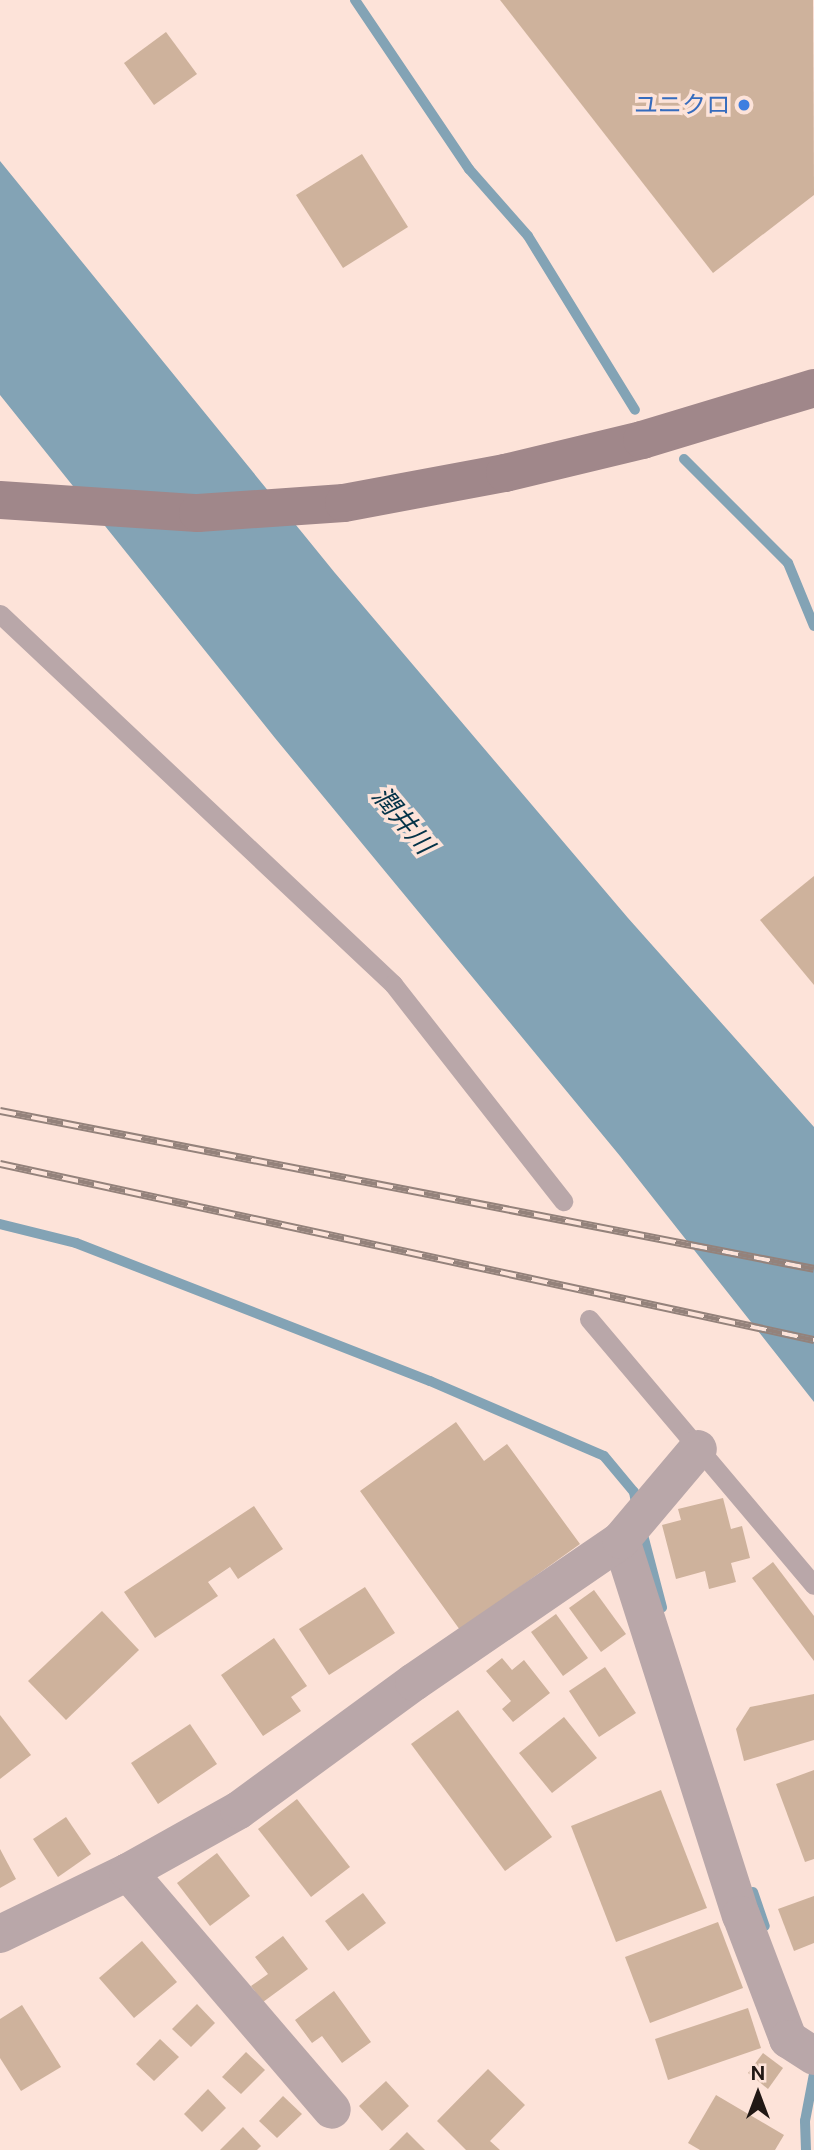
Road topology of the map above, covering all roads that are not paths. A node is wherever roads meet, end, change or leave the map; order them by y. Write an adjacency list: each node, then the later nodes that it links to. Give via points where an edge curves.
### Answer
1 (814, 388): 2 (street, via 642,440 505,473 344,503 198,513)
2 (0, 500)
3 (0, 614): 4 (lane, via 393,984)
4 (563, 1201)
5 (589, 1319): 6 (lane)
6 (698, 1449): 7 (street); 8 (lane)
7 (632, 1528): 9 (street, via 239,1810); 11 (street, via 741,1914 788,2039)
8 (814, 1585)
9 (128, 1872): 10 (street); 12 (street)
10 (0, 1934)
11 (807, 2051)
12 (332, 2110)

